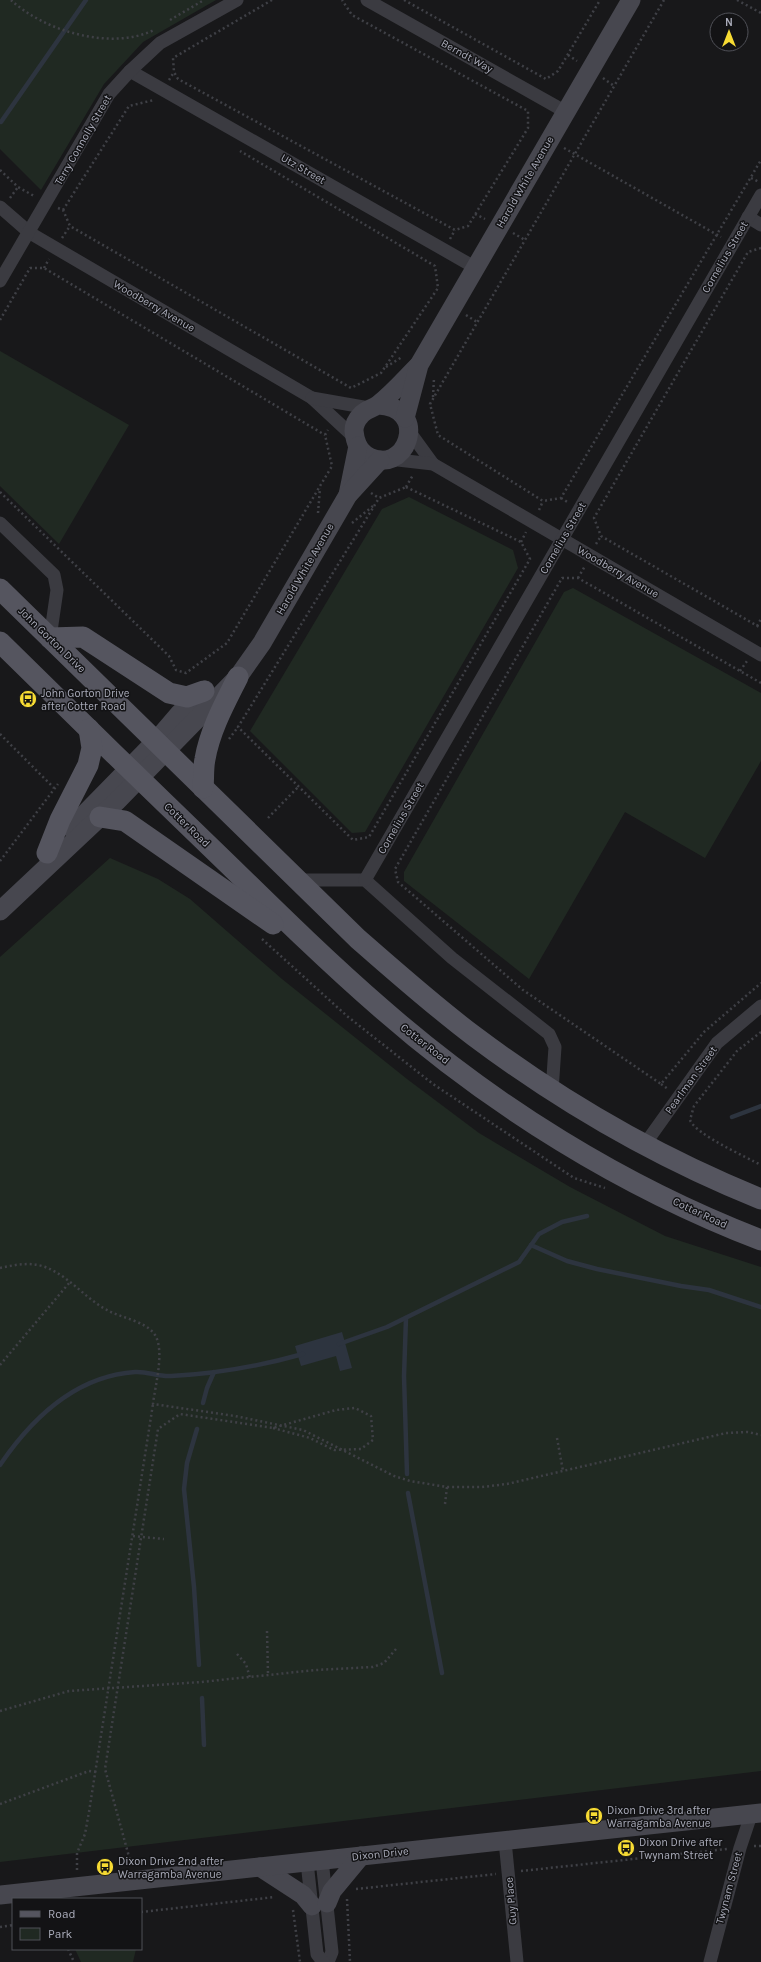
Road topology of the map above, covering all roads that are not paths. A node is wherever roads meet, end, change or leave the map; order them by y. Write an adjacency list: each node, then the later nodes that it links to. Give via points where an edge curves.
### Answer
1 (237, 0): 4 (street, Terry Connolly Street, via 160,42)
2 (367, 0): 5 (street, Berndt Way)
3 (631, 0): 5 (street, Harold White Avenue)
4 (130, 71): 10 (street, Terry Connolly Street, via 109,94); 11 (street, Utz Street)
5 (566, 112): 11 (street, Harold White Avenue)
6 (761, 195): 8 (street, Cornelius Street)
7 (0, 207): 10 (street, Woodberry Avenue)
8 (748, 217): 9 (street); 22 (street, Cornelius Street)
9 (761, 224)
10 (30, 233): 12 (street, Terry Connolly Street); 14 (street, Woodberry Avenue)
11 (476, 268): 13 (street, Harold White Avenue)
12 (0, 281)
13 (419, 365): 15 (street, Harold White Avenue); 16 (street, Harold White Avenue)
14 (312, 398): 15 (street, Woodberry Avenue); 17 (street, Woodberry Avenue)
15 (373, 407): 16 (street, via 394,408); 17 (street, via 357,420 354,429)
16 (407, 424): 18 (street, via 408,440 404,448 398,455); 19 (street, Woodberry Avenue)
17 (356, 442): 18 (street, via 371,458); 20 (street, Harold White Avenue)
18 (385, 459): 19 (street, Woodberry Avenue); 20 (street, Harold White Avenue)
19 (433, 464): 22 (street, Woodberry Avenue)
20 (348, 495): 26 (street, Harold White Avenue)
21 (0, 523): 24 (street, via 54,575 57,590)
22 (562, 540): 27 (street, Woodberry Avenue); 37 (street, Cornelius Street)
23 (0, 589): 24 (main road, John Gorton Drive)
24 (50, 638): 29 (main road, via 83,637 169,693 187,697); 31 (main road, John Gorton Drive)
25 (0, 642): 30 (main road)
26 (262, 643): 28 (street, Harold White Avenue); 29 (street, Harold White Avenue)
27 (761, 655)
28 (238, 677): 31 (street, Harold White Avenue); 33 (main road, via 210,738)
29 (204, 692): 31 (street, Harold White Avenue, via 180,713)
30 (89, 729): 32 (main road); 35 (main road, via 92,748 88,765 60,820)
31 (161, 746): 32 (street); 33 (main road)
32 (134, 773): 34 (street); 35 (street); 41 (main road, Cotter Road, via 345,976 424,1044)
33 (203, 788): 36 (main road)
34 (100, 817): 38 (street); 41 (main road, via 126,822 268,919 347,995 418,1056 470,1095)
35 (47, 853): 38 (street)
36 (299, 880): 37 (street); 40 (main road, via 358,939 413,987 473,1035)
37 (365, 880): 40 (street, via 452,958 549,1034 555,1046)
38 (6, 905)
39 (761, 1006): 42 (street, Pearlman Street, via 717,1043)
40 (552, 1091): 42 (main road)
41 (506, 1106): 44 (main road, Cotter Road, via 639,1184)
42 (645, 1144): 43 (main road, via 695,1170)
43 (761, 1199)
44 (761, 1240)
45 (756, 1814): 46 (street, Dixon Drive); 55 (street, Twynam Street, via 740,1848)
46 (505, 1841): 47 (street, Dixon Drive); 54 (street, Guy Place)
47 (361, 1856): 48 (street, Dixon Drive); 51 (street)
48 (314, 1861): 49 (street, Dixon Drive); 51 (street)
49 (260, 1867): 50 (street, Dixon Drive); 51 (street)
50 (0, 1895)
51 (318, 1897): 52 (street, via 317,1954); 53 (street, via 332,1952)
52 (323, 1962)
53 (328, 1962)
54 (517, 1962)
55 (710, 1962)

